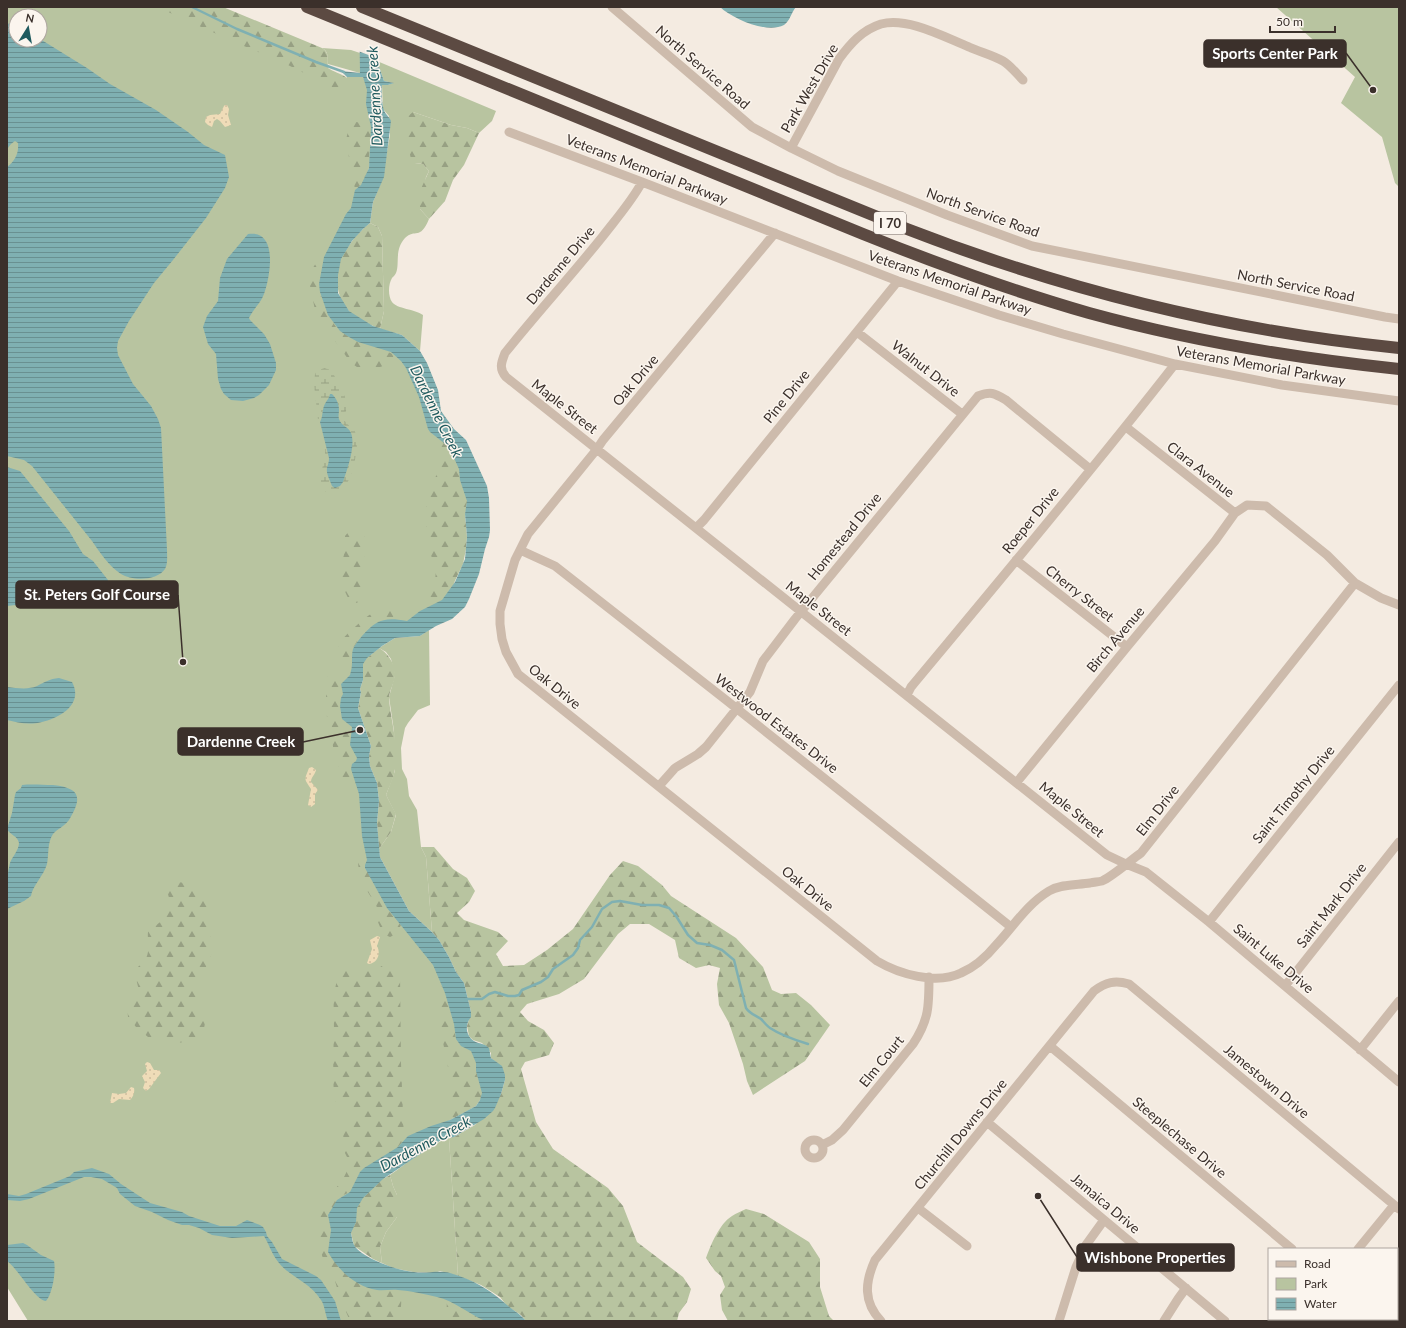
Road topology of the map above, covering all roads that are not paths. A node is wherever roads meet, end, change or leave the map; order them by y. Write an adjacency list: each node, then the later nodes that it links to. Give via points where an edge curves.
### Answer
1 (307, 7): 15 (highway, I 70, via 863,234 1007,288 1090,313 1201,339 1320,360)
2 (362, 7): 12 (highway, I 70, via 900,226 996,262 1085,290 1177,313 1308,337)
3 (612, 7): 6 (street, North Service Road, via 741,118)
4 (1023, 80): 6 (street, Park West Drive, via 1004,61 927,30 898,23 883,24 870,28 848,46)
5 (509, 132): 7 (street, Veterans Memorial Parkway)
6 (791, 148): 10 (street, North Service Road, via 845,174 1032,246)
7 (642, 182): 8 (street, Veterans Memorial Parkway); 14 (street, Dardenne Drive, via 625,208 505,353)
8 (775, 233): 9 (street, Veterans Memorial Parkway); 19 (street, Oak Drive)
9 (898, 281): 11 (street, Pine Drive); 13 (street, Veterans Memorial Parkway, via 1063,334)
10 (1399, 319)
11 (857, 332): 17 (street, Walnut Drive); 22 (street, Pine Drive)
12 (1399, 348)
13 (1175, 364): 16 (street, Veterans Memorial Parkway, via 1282,385); 18 (street, Roeper Drive)
14 (501, 367): 19 (street, Maple Street, via 506,377)
15 (1399, 369)
16 (1399, 401)
17 (962, 414): 20 (street, Walnut Drive, via 978,396 988,392 996,394); 27 (street, Homestead Drive)
18 (1126, 428): 20 (street, Roeper Drive); 21 (street, Clara Avenue)
19 (597, 449): 22 (street, Maple Street); 23 (street, Oak Drive, via 528,534)
20 (1090, 469): 24 (street, Roeper Drive)
21 (1235, 513): 25 (street, Clara Avenue, via 1247,505 1266,506 1327,555); 28 (street, Birch Avenue, via 1215,541)
22 (696, 528): 27 (street, Maple Street)
23 (520, 550): 31 (street, Westwood Estates Drive, via 555,566); 33 (street, Oak Drive, via 500,611 502,639 518,674)
24 (1016, 560): 28 (street, Cherry Street); 30 (street, Roeper Drive)
25 (1355, 584): 26 (street, Clara Avenue); 35 (street, Elm Drive, via 1141,852)
26 (1399, 605)
27 (801, 611): 30 (street, Maple Street); 31 (street, Homestead Drive, via 763,661 750,692)
28 (1126, 647): 32 (street, Birch Avenue)
29 (1399, 685): 36 (street, Saint Timothy Drive)
30 (907, 695): 32 (street, Maple Street)
31 (736, 708): 33 (street, Homestead Drive, via 706,747 676,768); 37 (street, Westwood Estates Drive)
32 (1017, 782): 35 (street, Maple Street, via 1107,855)
33 (659, 786): 38 (street, Oak Drive, via 877,960 906,974)
34 (1399, 842): 40 (street, Saint Mark Drive)
35 (1126, 864): 36 (street, Saint Luke Drive, via 1146,872); 37 (street, Elm Drive, via 1101,881 1064,885 1051,890 1030,905)
36 (1209, 922): 40 (street, Saint Luke Drive)
37 (1011, 927): 38 (street, Elm Drive, via 983,959 960,974)
38 (929, 978): 46 (street, Elm Court, via 929,1006 922,1032 842,1130)
39 (1114, 982): 42 (street, Churchill Downs Drive, via 1094,991); 47 (street, Jamestown Drive, via 1129,984)
40 (1285, 986): 43 (street, Saint Luke Drive)
41 (1399, 1001): 43 (street)
42 (1050, 1046): 45 (street, Churchill Downs Drive); 51 (street, Steeplechase Drive)
43 (1360, 1050): 44 (street, Saint Luke Drive)
44 (1399, 1082)
45 (987, 1122): 48 (street, Churchill Downs Drive); 49 (street, Jamaica Drive)
46 (822, 1145)
47 (1397, 1207): 52 (street)
48 (918, 1208): 50 (street); 54 (street, Churchill Downs Drive, via 879,1254 869,1272 867,1298)
49 (1104, 1220): 53 (street, Jamaica Drive); 55 (street, via 1076,1267)
50 (968, 1246)
51 (1291, 1248)
52 (1359, 1248)
53 (1186, 1288): 56 (street); 57 (street, Jamaica Drive)
54 (881, 1321)
55 (1059, 1321)
56 (1164, 1321)
57 (1225, 1321)

